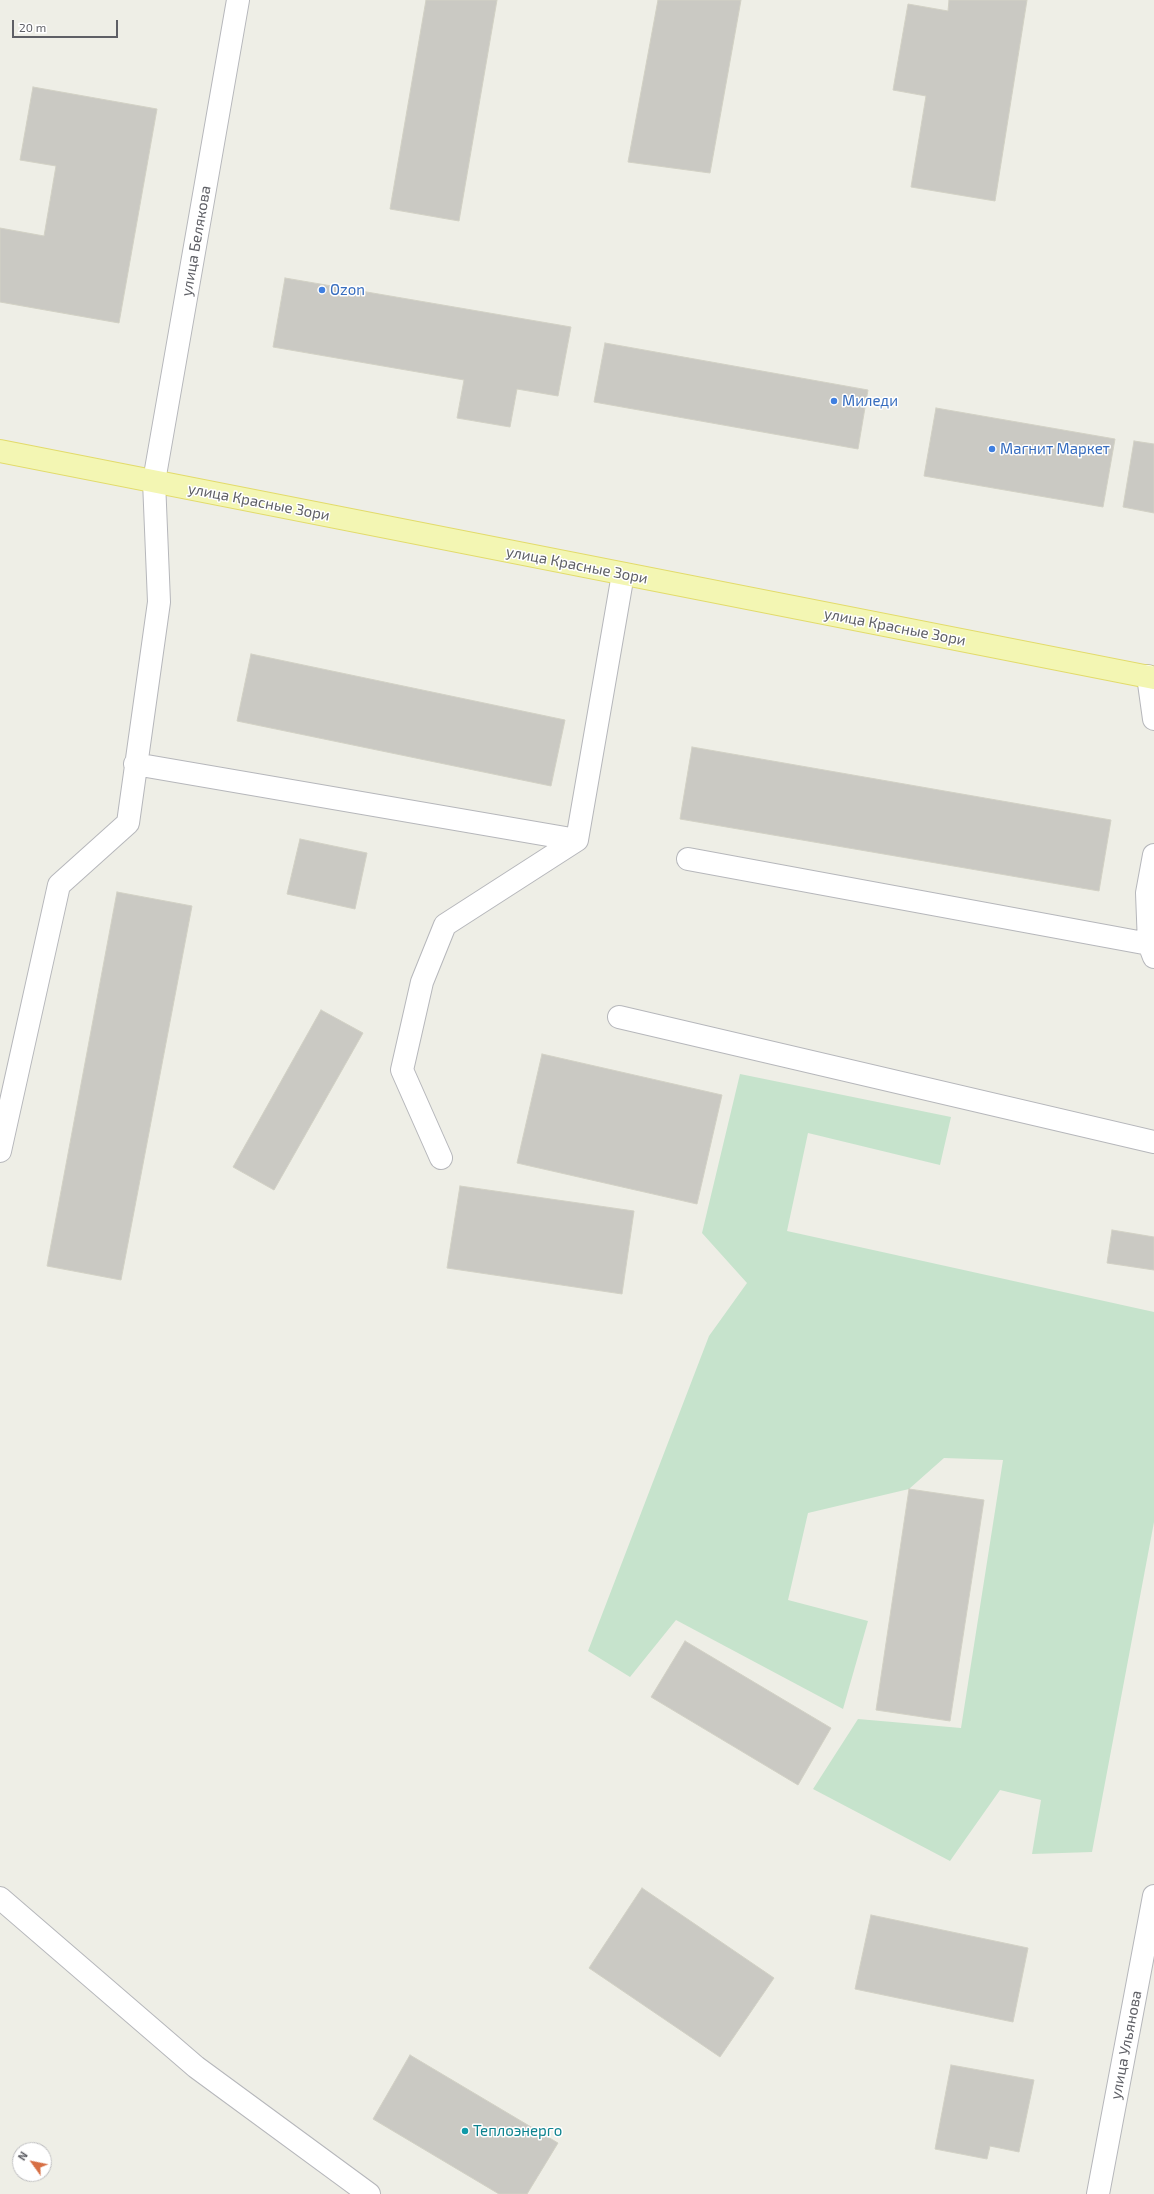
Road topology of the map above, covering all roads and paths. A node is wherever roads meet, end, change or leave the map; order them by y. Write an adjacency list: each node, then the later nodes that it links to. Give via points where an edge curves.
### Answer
1 (238, 0): 3 (street, улица Белякова)
2 (0, 451): 3 (main road, улица Красные Зори)
3 (154, 481): 4 (main road, улица Красные Зори); 7 (street, улица Белякова, via 158,602)
4 (622, 574): 5 (main road, улица Красные Зори); 8 (street)
5 (1151, 677): 6 (street)
6 (1154, 719)
7 (135, 764): 8 (street); 14 (street, улица Белякова, via 128,823 59,885)
8 (577, 840): 15 (street, via 445,926 422,982 402,1070)
9 (1154, 855): 11 (street, via 1147,893)
10 (688, 859): 11 (street)
11 (1152, 950)
12 (618, 1017): 13 (street)
13 (1154, 1142)
14 (0, 1151)
15 (441, 1158)
16 (1154, 1896): 19 (street, улица Ульянова)
17 (0, 1898): 18 (street, via 196,2067)
18 (369, 2194)
19 (1098, 2194)

